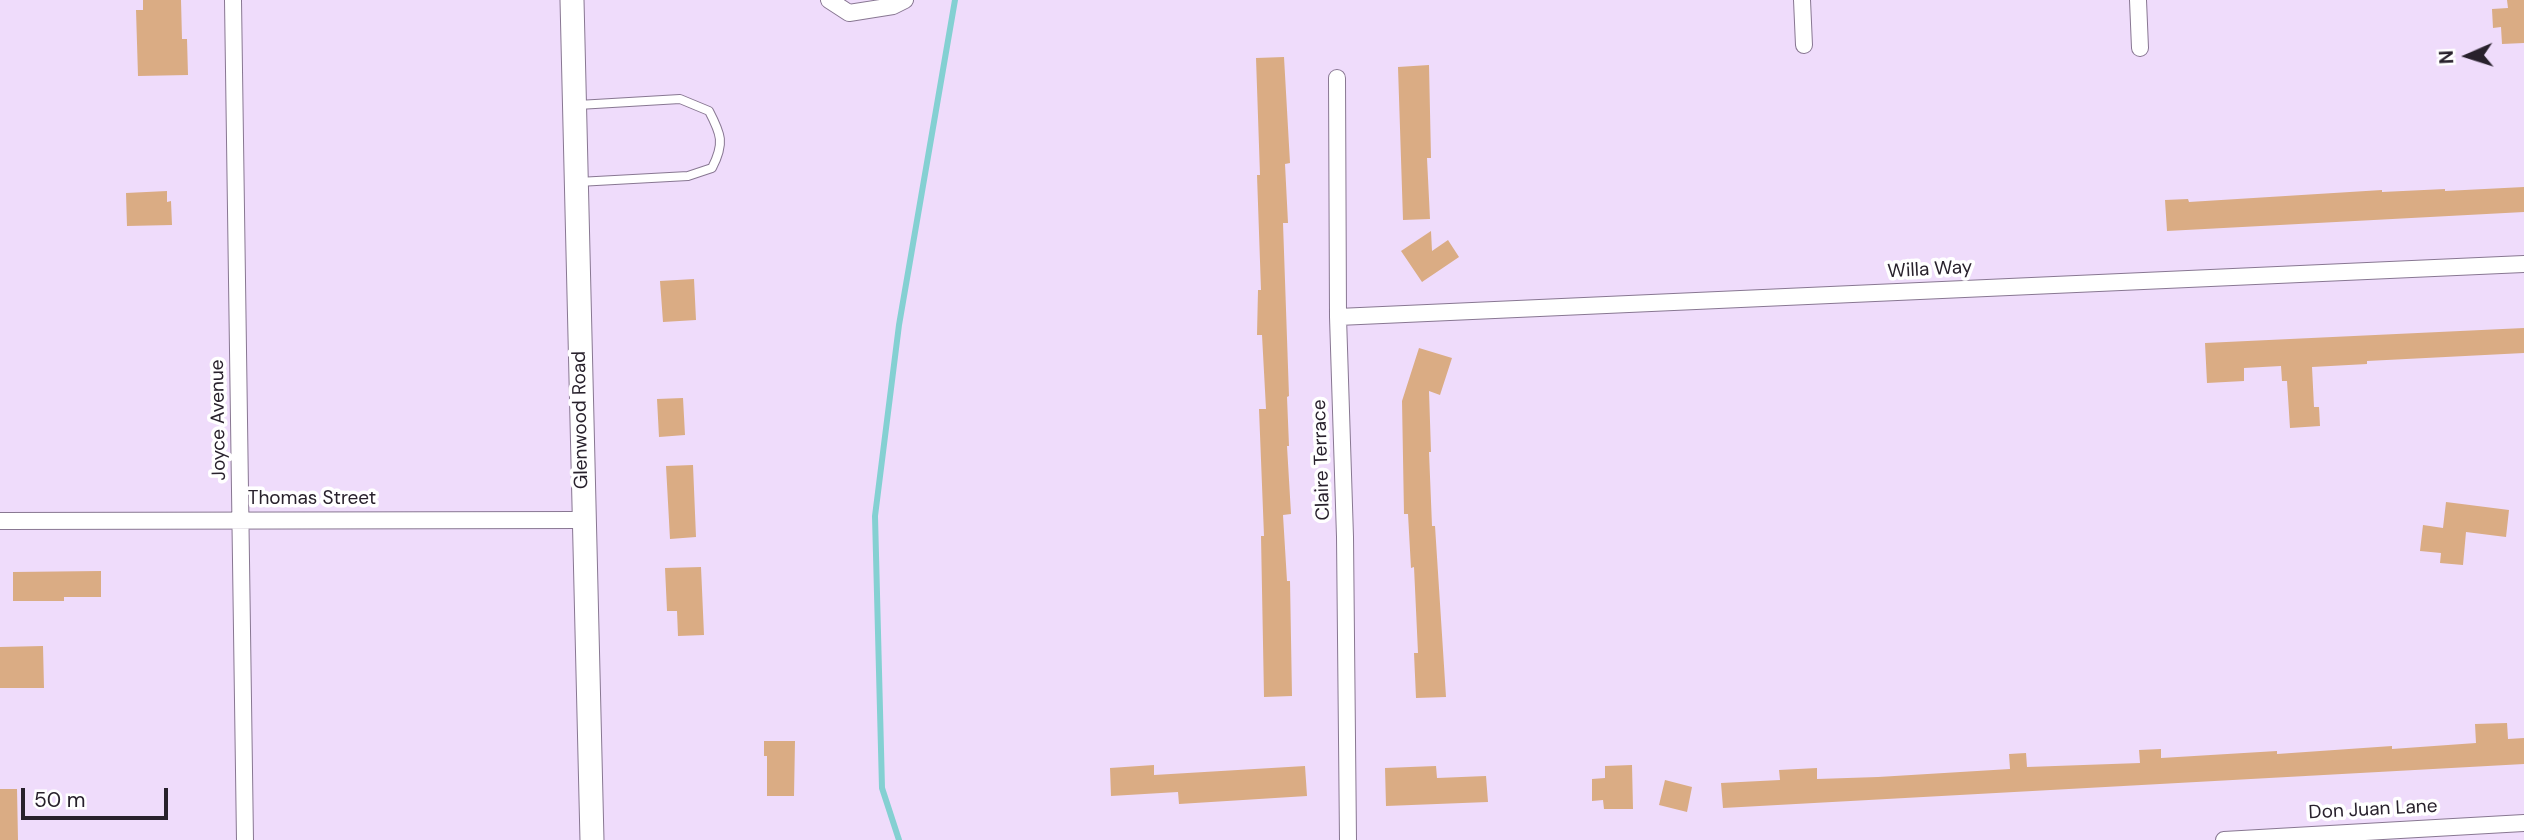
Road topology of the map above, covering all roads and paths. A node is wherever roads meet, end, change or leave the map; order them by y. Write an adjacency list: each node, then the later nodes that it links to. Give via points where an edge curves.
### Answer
1 (233, 0): 16 (street, Joyce Avenue)
2 (572, 0): 10 (main road, Glenwood Road)
3 (829, 0): 4 (street, via 849,13)
4 (905, 0)
5 (1802, 0): 7 (street)
6 (2138, 0): 8 (street)
7 (1804, 46)
8 (2140, 48)
9 (1337, 78): 13 (street, Claire Terrace)
10 (574, 105): 11 (main road, Glenwood Road); 11 (lane, via 680,99 709,111 721,133 712,168 688,176)
11 (575, 183): 14 (main road, Glenwood Road)
12 (2524, 264): 13 (street, Willa Way)
13 (1338, 317): 20 (street, Claire Terrace)
14 (583, 520): 16 (street, Thomas Street); 19 (main road, Glenwood Road)
15 (0, 521): 16 (street, Thomas Street)
16 (241, 521): 18 (street, Joyce Avenue)
17 (2524, 823): 21 (street, Don Juan Lane)
18 (246, 840)
19 (592, 840)
20 (1348, 840)
21 (2224, 840)

